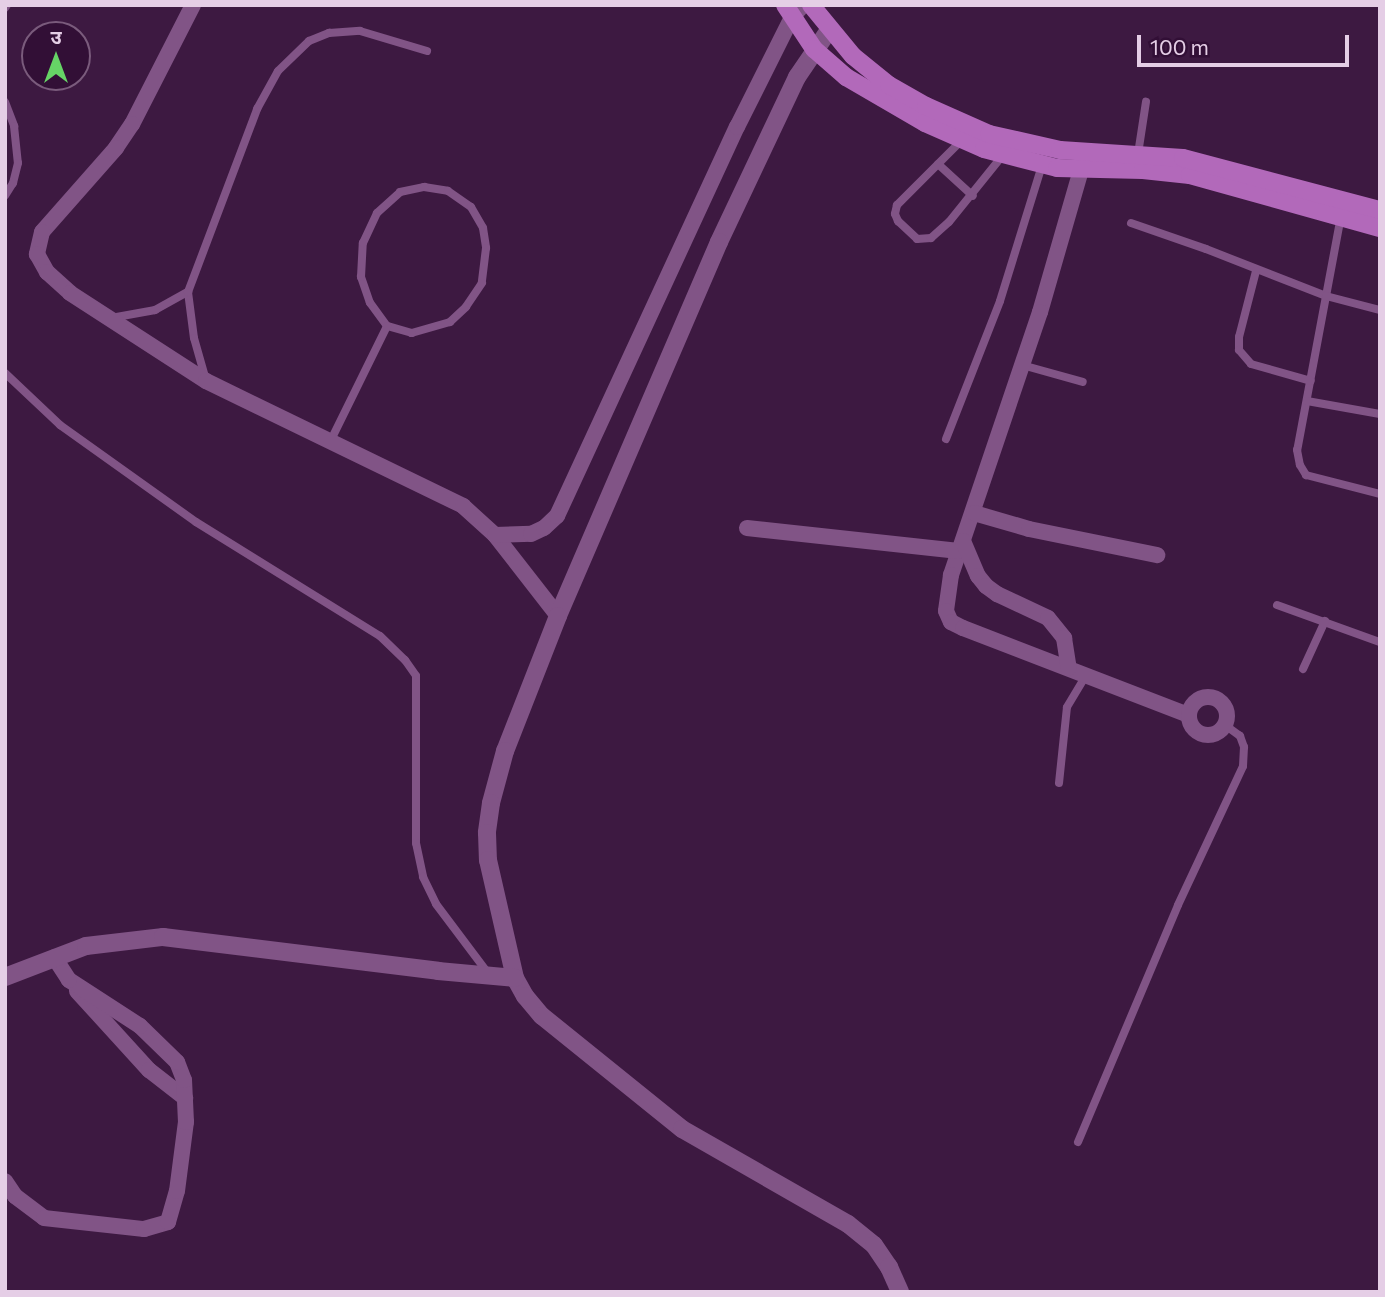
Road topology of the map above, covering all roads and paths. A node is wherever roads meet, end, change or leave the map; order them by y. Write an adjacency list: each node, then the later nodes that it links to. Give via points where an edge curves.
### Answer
1 (193, 5): 27 (street, via 132,124 37,243 37,254 47,272)
2 (811, 5): 4 (main road)
3 (793, 9): 5 (main road); 41 (street, via 556,516 531,534)
4 (829, 30): 5 (street); 10 (main road, via 889,85)
5 (814, 49): 9 (main road, via 885,102); 45 (street, via 713,254)
6 (427, 51): 24 (lane, via 360,31 329,33 309,41 278,71 257,108)
7 (5, 102): 16 (lane, via 14,126 18,163)
8 (1146, 102): 11 (lane)
9 (962, 140): 10 (main road); 13 (lane)
10 (986, 141): 11 (main road); 12 (main road)
11 (1138, 154): 18 (main road, via 1183,158)
12 (1003, 155): 14 (main road); 17 (lane)
13 (938, 164): 17 (lane); 17 (lane, via 897,205 898,221 917,239 931,238)
14 (1042, 165): 15 (main road); 36 (lane, via 1000,301)
15 (1081, 170): 20 (main road, via 1190,175); 29 (street)
16 (5, 196)
17 (973, 196)
18 (1344, 200): 19 (main road); 20 (lane)
19 (1380, 210)
20 (1341, 218): 22 (main road); 25 (lane)
21 (1131, 223): 23 (lane, via 1206,248)
22 (1380, 228)
23 (1256, 271): 25 (lane); 32 (lane, via 1239,350 1251,364)
24 (188, 292): 27 (lane, via 155,310); 31 (lane)
25 (1326, 296): 26 (lane); 32 (lane)
26 (1380, 310)
27 (109, 318): 31 (street)
28 (387, 326): 28 (lane, via 370,303 361,277 363,243 377,213 400,192 424,187 447,191 471,207 483,228 482,283 450,322 412,332); 37 (lane)
29 (1021, 365): 33 (lane); 39 (street)
30 (5, 373): 55 (lane, via 60,425 207,529 380,636 405,660 416,676 416,843 423,877 436,904)
31 (206, 381): 37 (street)
32 (1311, 381): 34 (lane)
33 (1083, 382)
34 (1307, 401): 35 (lane); 38 (lane, via 1297,450 1307,475)
35 (1380, 414)
36 (946, 439)
37 (331, 440): 41 (street, via 463,506)
38 (1380, 494)
39 (974, 513): 42 (street); 43 (street)
40 (747, 528): 42 (street)
41 (495, 535): 45 (street)
42 (961, 546): 48 (street, via 986,586 1048,618 1064,638); 48 (street, via 946,596 951,622)
43 (1157, 555)
44 (1277, 605): 46 (lane)
45 (558, 616): 57 (street, via 505,751 487,833 492,884)
46 (1325, 621): 47 (lane); 49 (lane)
47 (1380, 642)
48 (1069, 668): 50 (street)
49 (1303, 669)
50 (1086, 675): 51 (street); 53 (lane, via 1067,706)
51 (1189, 715): 52 (street, via 1193,727 1203,734 1216,733); 52 (street, via 1198,699 1216,698 1225,706)
52 (1225, 725): 60 (lane, via 1240,736 1243,766 1178,905)
53 (1059, 783)
54 (54, 957): 55 (street, via 86,946 163,937); 56 (street); 58 (street)
55 (489, 976): 57 (street)
56 (5, 977)
57 (515, 978): 62 (street, via 542,1016 682,1129 816,1204 865,1238 890,1267)
58 (69, 980): 59 (street, via 149,1070); 59 (street, via 140,1026 169,1053 182,1071)
59 (185, 1098): 61 (street, via 184,1154 171,1214 163,1226 108,1227 44,1218 15,1196)
60 (1078, 1142)
61 (5, 1181)
62 (900, 1292)

